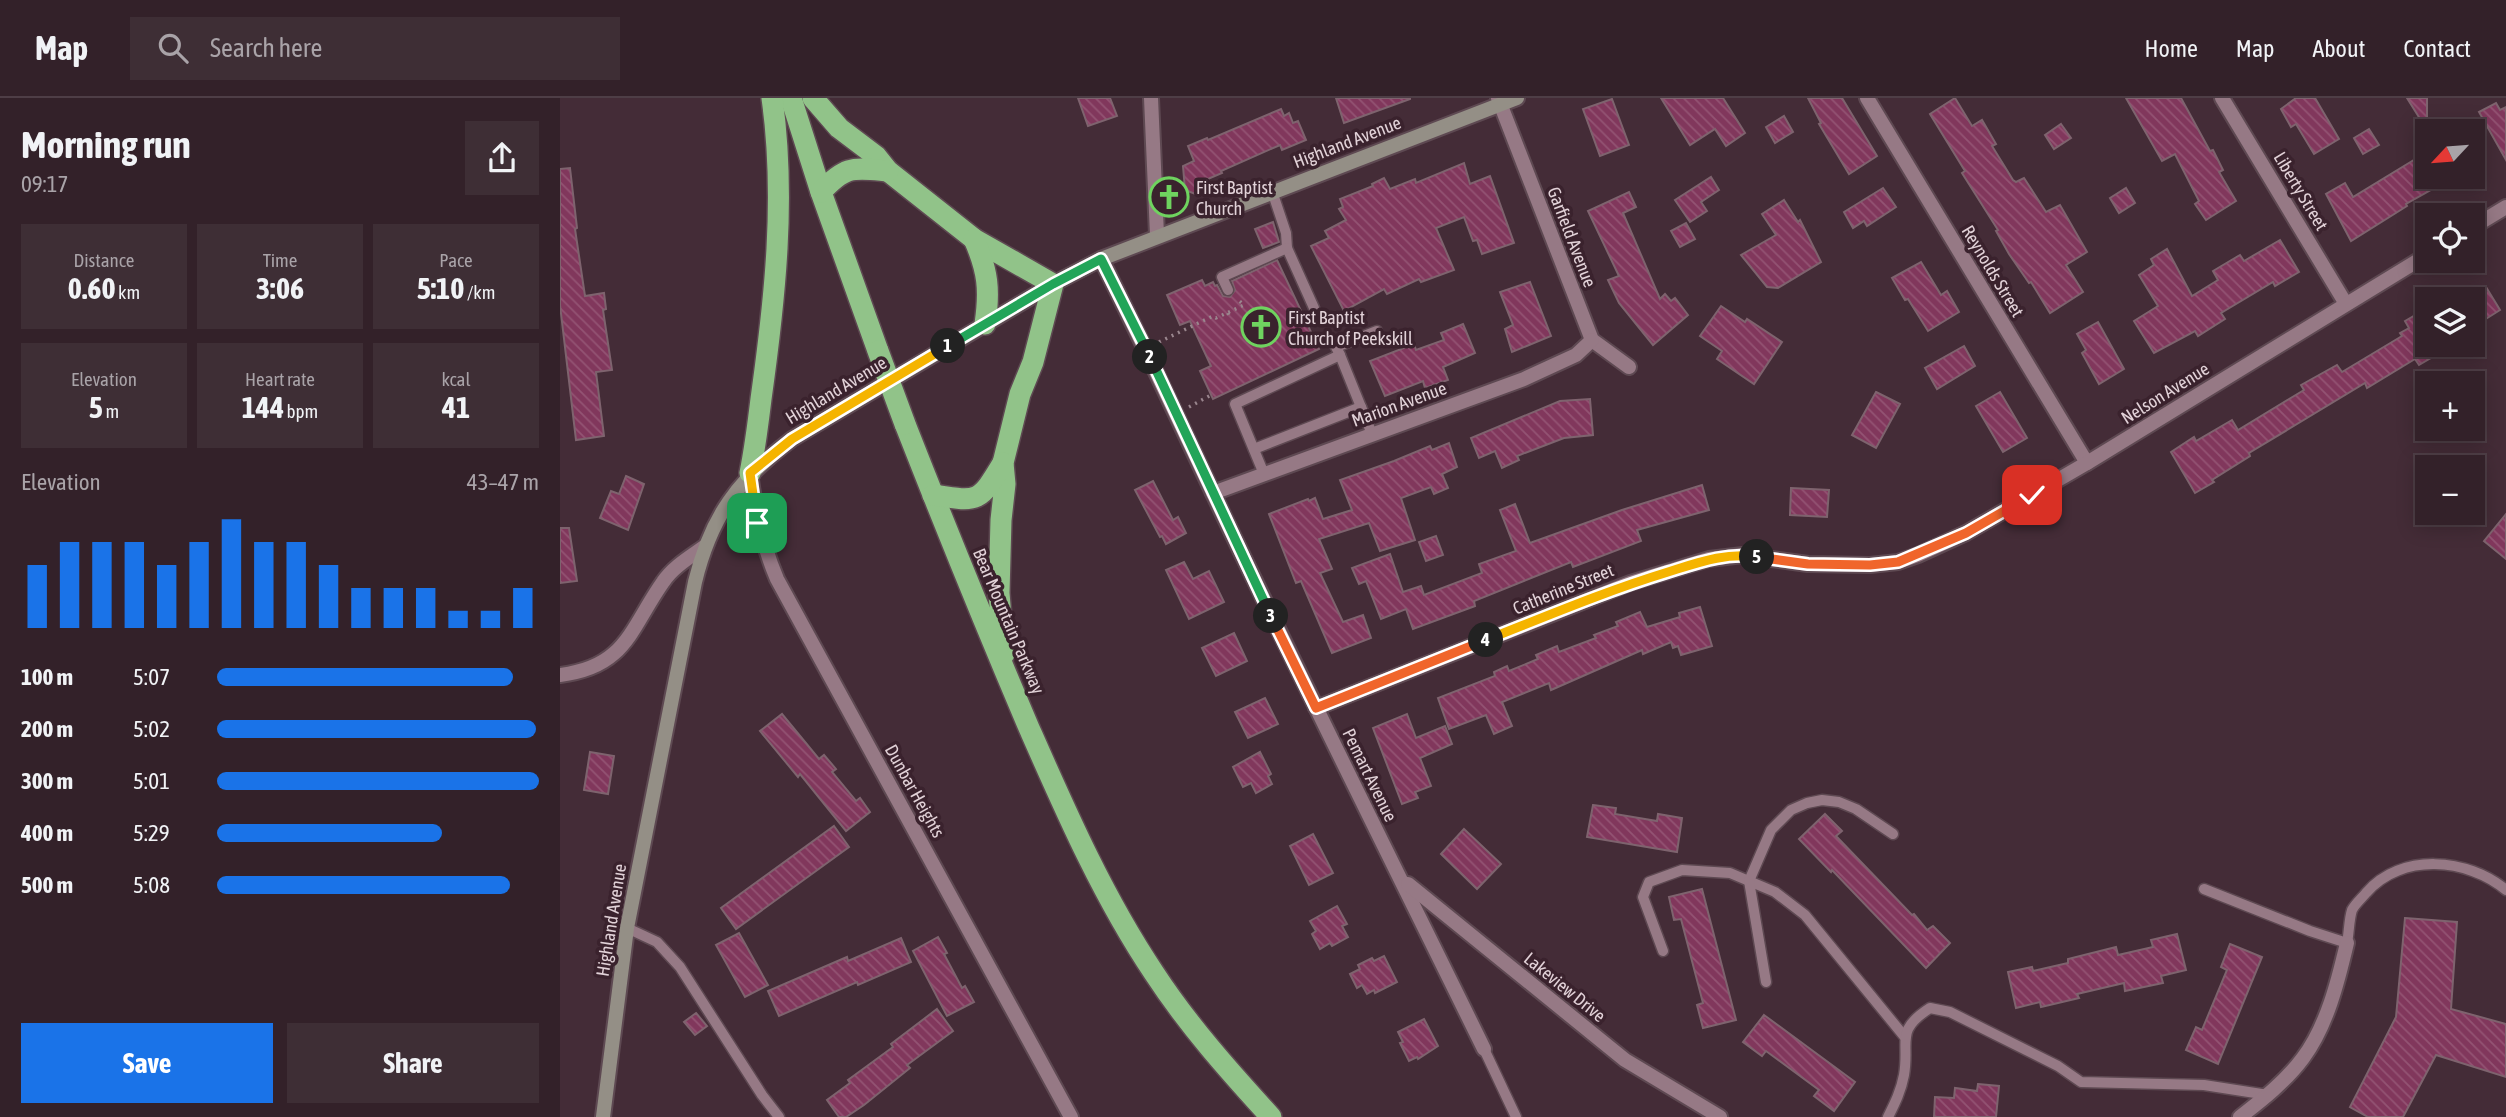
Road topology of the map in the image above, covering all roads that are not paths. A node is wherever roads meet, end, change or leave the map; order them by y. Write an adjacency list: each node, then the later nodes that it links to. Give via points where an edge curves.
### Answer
1 (772, 98): 33 (highway, via 778,245 771,337)
2 (791, 98): 11 (highway, Bear Mountain Parkway)
3 (813, 98): 9 (highway)
4 (1151, 98): 14 (street)
5 (1517, 98): 8 (street, Highland Avenue)
6 (1867, 98): 32 (street, Reynolds Street)
7 (2222, 98): 21 (street, Liberty Street)
8 (1499, 101): 10 (street, Highland Avenue); 25 (street, Garfield Avenue)
9 (888, 171): 11 (highway, via 845,171); 15 (highway)
10 (1272, 191): 14 (street, Highland Avenue); 16 (lane)
11 (821, 192): 36 (highway, Bear Mountain Parkway, bridge)
12 (2506, 207): 13 (street)
13 (2485, 220)
14 (1157, 235): 17 (street, Highland Avenue)
15 (974, 239): 19 (highway); 23 (highway, via 988,279)
16 (1287, 248): 20 (lane, via 1222,277); 22 (lane)
17 (1101, 259): 19 (street, Highland Avenue); 35 (street, Pemart Avenue)
18 (2415, 262): 21 (street, Nelson Avenue)
19 (1053, 284): 23 (street, Highland Avenue); 31 (highway)
20 (1228, 290)
21 (2346, 304): 32 (street, Nelson Avenue)
22 (1314, 308)
23 (985, 324): 33 (street, Highland Avenue, via 792,439)
24 (1377, 331): 26 (lane, via 1336,347)
25 (1592, 340): 27 (street); 29 (street, Marion Avenue, via 1576,355 1524,379)
26 (1340, 355): 28 (lane); 30 (lane, via 1235,404)
27 (1629, 367)
28 (1362, 407): 29 (lane); 30 (lane)
29 (1373, 434): 34 (street, Marion Avenue)
30 (1254, 449): 34 (lane)
31 (1003, 463): 36 (highway, via 977,497 961,500); 39 (highway, via 999,593)
32 (2087, 463): 38 (street, Nelson Avenue, via 1966,533)
33 (750, 473): 37 (street, Highland Avenue); 57 (street, Dunbar Heights, via 757,523 777,579)
34 (1264, 474): 35 (street, Marion Avenue)
35 (1213, 493): 41 (street, Pemart Avenue)
36 (933, 495): 39 (highway, Bear Mountain Parkway)
37 (704, 547): 40 (street, via 663,580 632,636 608,659 583,672); 47 (street, Highland Avenue)
38 (1918, 555): 41 (street, Catherine Street, via 1870,565 1808,564 1743,555 1709,559 1630,583)
39 (1006, 673): 58 (highway, Bear Mountain Parkway, via 1074,829 1119,917 1189,1022)
40 (560, 675)
41 (1316, 708): 43 (street, Pemart Avenue)
42 (1893, 834): 44 (lane, via 1839,802 1807,803 1791,810 1771,830)
43 (1398, 872): 52 (street, Pemart Avenue); 60 (street, Lakeview Drive, via 1415,891 1625,1060)
44 (1749, 881): 49 (lane, via 1730,873 1682,870 1649,882 1643,897); 50 (lane); 51 (lane, via 1775,892 1805,915)
45 (2204, 889): 48 (lane)
46 (2506, 890): 48 (lane, via 2467,867 2417,865 2393,873 2372,886 2353,909)
47 (627, 928): 55 (street, Highland Avenue); 56 (lane, via 657,943 680,967)
48 (2347, 943): 53 (street, via 2323,1023 2304,1058)
49 (1663, 951)
50 (1766, 982)
51 (1904, 1036): 53 (lane, via 1916,1017 1930,1008 1950,1012 2081,1082 2204,1085); 61 (lane, via 1905,1073)
52 (1484, 1049): 59 (lane, Pemart Avenue)
53 (2268, 1095): 54 (street)
54 (2245, 1116)
55 (603, 1117)
56 (779, 1117)
57 (1071, 1117)
58 (1271, 1117)
59 (1516, 1117)
60 (1720, 1117)
61 (1888, 1117)

